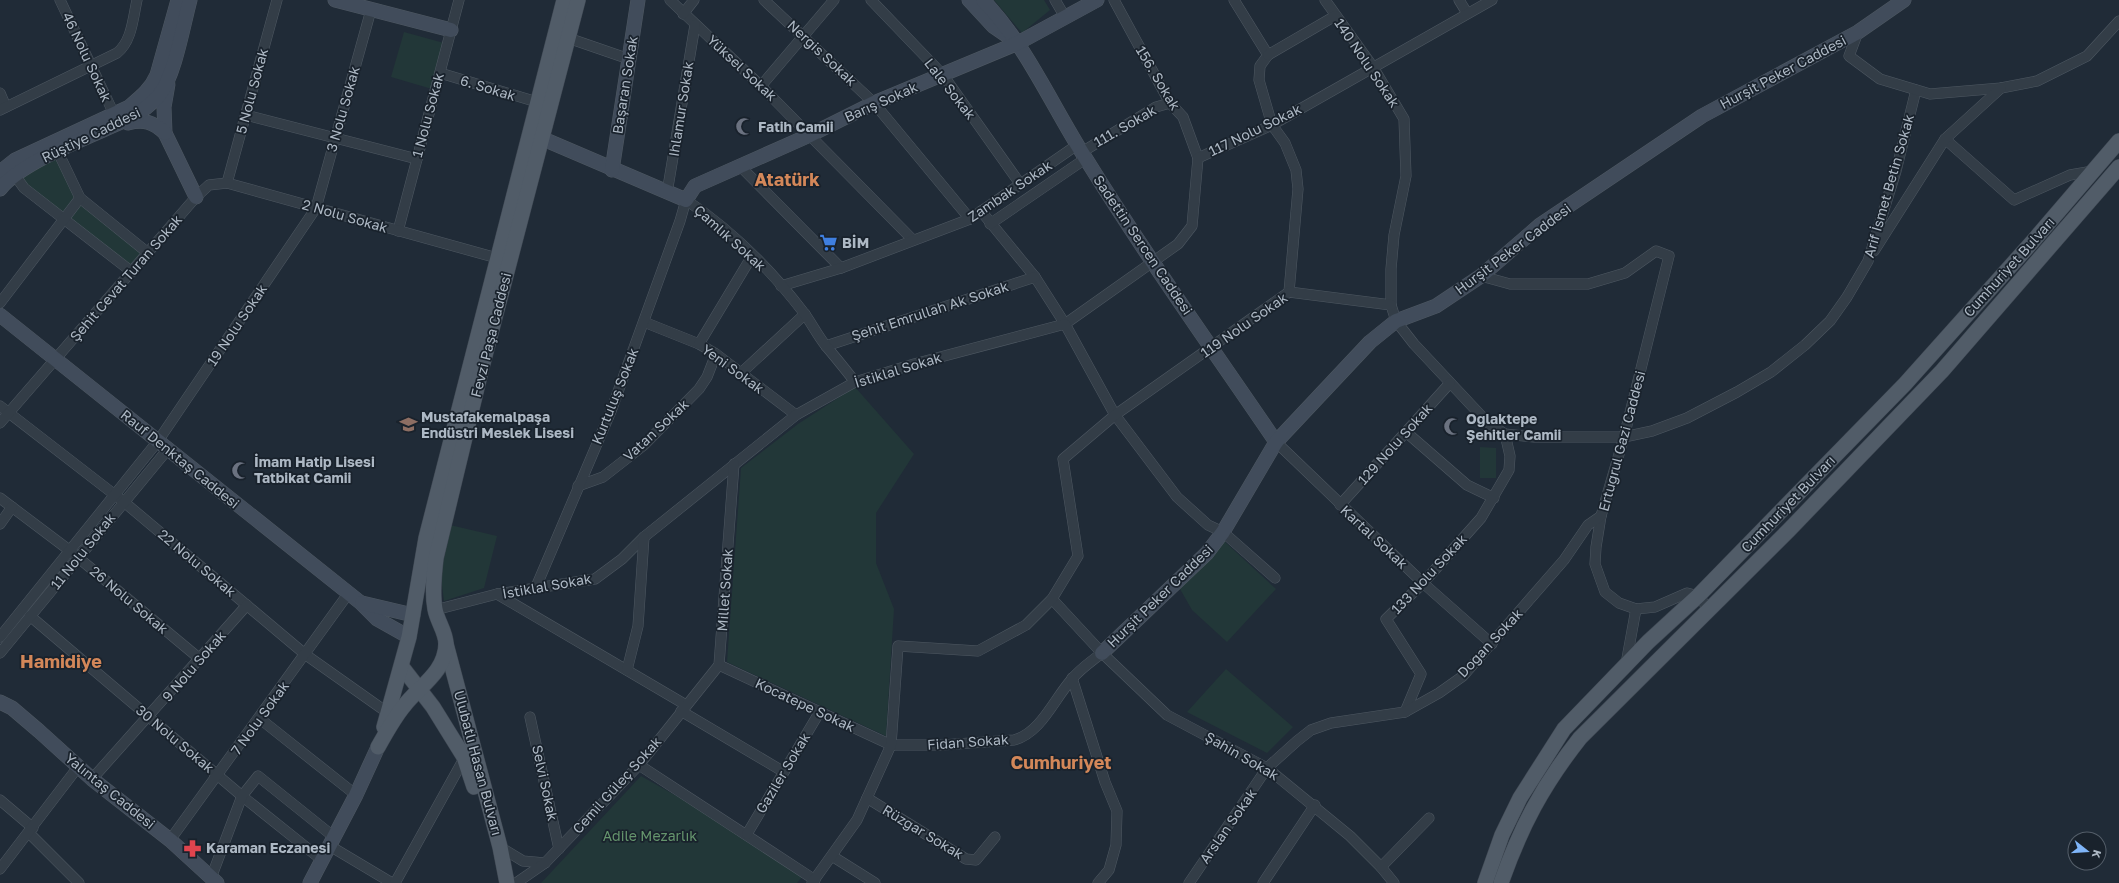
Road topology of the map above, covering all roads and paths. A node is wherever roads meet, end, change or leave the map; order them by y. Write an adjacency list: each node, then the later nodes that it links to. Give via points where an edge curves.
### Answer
1 (60, 0): 40 (street, 46 Nolu Sokak)
2 (138, 0): 40 (street, via 124,48)
3 (178, 0): 54 (street, Rüştiye Caddesi, via 152,86)
4 (190, 0): 42 (street, Rüştiye Caddesi)
5 (277, 0): 53 (street, 5 Nolu Sokak)
6 (335, 0): 26 (street)
7 (459, 0): 33 (street, 1 Nolu Sokak)
8 (564, 0): 49 (main road, Fevzi Paşa Caddesi)
9 (578, 0): 36 (main road, Fevzi Paşa Caddesi)
10 (638, 0): 39 (street, Başaran Sokak)
11 (670, 0): 28 (street, Yüksel Sokak)
12 (694, 0): 28 (street)
13 (764, 0): 35 (street, Nergis Sokak)
14 (834, 0): 35 (street)
15 (871, 0): 44 (street, Lale Sokak)
16 (969, 0): 37 (street, Sadettin Sercen Caddesi, via 993,26)
17 (983, 0): 37 (street, Sadettin Sercen Caddesi)
18 (1055, 0): 30 (street)
19 (1097, 0): 30 (street, Barış Sokak)
20 (1114, 0): 50 (street, 156. Sokak)
21 (1234, 0): 38 (street)
22 (1325, 0): 29 (street, 140 Nolu Sokak)
23 (1459, 0): 27 (street)
24 (1492, 0): 27 (street, 117 Nolu Sokak)
25 (1904, 0): 34 (street, Hurşit Peker Caddesi)
26 (371, 10): 33 (street); 58 (street, 3 Nolu Sokak)
27 (1467, 13): 41 (street, 117 Nolu Sokak)
28 (683, 14): 32 (street, Yüksel Sokak)
29 (1335, 16): 38 (street); 41 (street, 140 Nolu Sokak)
30 (1065, 17): 37 (street, Barış Sokak)
31 (2119, 21): 46 (street, via 2087,56 2037,81)
32 (695, 24): 45 (street, Yüksel Sokak); 75 (street, Ihlamur Sokak)
33 (451, 30): 43 (street, 1 Nolu Sokak)
34 (1858, 32): 47 (street, via 1849,56 1880,80); 93 (street, Hurşit Peker Caddesi, via 1702,116 1540,225)
35 (804, 35): 45 (street); 51 (street, Nergis Sokak)
36 (568, 38): 39 (street); 59 (main road, Fevzi Paşa Caddesi)
37 (1018, 43): 44 (street, Barış Sokak); 63 (street, Sadettin Sercen Caddesi)
38 (1268, 55): 55 (street, via 1260,66 1259,80)
39 (629, 59): 68 (street, Başaran Sokak)
40 (92, 66): 52 (street); 54 (street, 46 Nolu Sokak)
41 (1373, 67): 55 (street, 117 Nolu Sokak); 98 (street, 140 Nolu Sokak, via 1404,119 1406,176 1394,235 1391,269)
42 (170, 72): 54 (street, Rüştiye Caddesi, via 164,86 142,112); 56 (street, via 164,107)
43 (440, 73): 49 (street, 6. Sokak); 65 (street, 1 Nolu Sokak)
44 (943, 74): 51 (street, Barış Sokak); 73 (street, Lale Sokak)
45 (761, 86): 57 (street, Yüksel Sokak)
46 (2001, 88): 47 (street, via 1930,94); 60 (street)
47 (1916, 90): 89 (street, Arif İsmet Betin Sokak, via 1896,170)
48 (0, 94): 52 (street)
49 (537, 102): 88 (main road, Fevzi Paşa Caddesi)
50 (1170, 102): 63 (street, 111. Sokak, via 1156,107); 64 (street, 156. Sokak, via 1183,117)
51 (874, 103): 57 (street, Barış Sokak); 81 (street, Nergis Sokak)
52 (3, 108)
53 (246, 115): 58 (street); 72 (street, 5 Nolu Sokak)
54 (114, 120): 56 (street, via 146,121); 62 (street, Rüştiye Caddesi); 70 (street, Rüştiye Caddesi, via 15,160)
55 (1272, 125): 64 (street, 117 Nolu Sokak); 96 (street, via 1285,143 1297,176)
56 (165, 133): 76 (street)
57 (810, 135): 66 (street, Barış Sokak); 85 (street, Yüksel Sokak)
58 (335, 138): 65 (street); 79 (street, 3 Nolu Sokak)
59 (541, 138): 68 (street, Çamlık Sokak); 147 (main road, Fevzi Paşa Caddesi, via 436,558)
60 (1945, 139): 69 (street, via 2014,200 2070,175); 89 (street)
61 (2119, 141): 69 (main road, Cumhuriyet Bulvarı)
62 (58, 152): 71 (street, Rüştiye Caddesi); 77 (street)
63 (1081, 152): 73 (street, Zambak Sokak); 83 (street, Zambak Sokak); 90 (street, Sadettin Sercen Caddesi)
64 (1198, 158): 90 (street, 117 Nolu Sokak, via 1192,226 1178,244)
65 (417, 159): 84 (street, 1 Nolu Sokak)
66 (740, 166): 78 (street, Barış Sokak, via 695,186); 91 (street)
67 (2119, 167): 146 (main road, Cumhuriyet Bulvarı, via 1942,371)
68 (612, 170): 75 (street, Çamlık Sokak)
69 (2093, 171): 141 (main road, Cumhuriyet Bulvarı, via 1905,384)
70 (0, 172)
71 (14, 174): 74 (street, Rüştiye Caddesi); 82 (street, via 24,188)
72 (227, 182): 76 (street, 2 Nolu Sokak, via 209,185); 79 (street, 2 Nolu Sokak)
73 (1021, 184): 80 (street, Zambak Sokak)
74 (0, 189)
75 (667, 193): 78 (street, Çamlık Sokak)
76 (196, 197): 86 (street, Şehit Cevat Turan Sokak)
77 (80, 198): 82 (street); 86 (street)
78 (686, 200): 87 (street, Çamlık Sokak, via 706,214); 102 (street, Kurtuluş Sokak)
79 (316, 208): 84 (street, 2 Nolu Sokak); 121 (street, 19 Nolu Sokak)
80 (981, 212): 81 (street, Zambak Sokak); 83 (street)
81 (970, 219): 85 (street, Zambak Sokak)
82 (64, 220): 92 (street); 97 (street)
83 (990, 224): 94 (street)
84 (398, 231): 88 (street, 2 Nolu Sokak)
85 (913, 240): 91 (street, Zambak Sokak)
86 (148, 253): 92 (street, Şehit Cevat Turan Sokak)
87 (752, 256): 95 (street, Çamlık Sokak); 104 (street)
88 (497, 258): 148 (main road, Fevzi Paşa Caddesi, via 426,538)
89 (1868, 260): 119 (street, Arif İsmet Betin Sokak, via 1830,321 1771,372 1687,418 1652,431)
90 (1153, 262): 103 (street, 117 Nolu Sokak); 106 (street, Sadettin Sercen Caddesi)
91 (841, 268): 95 (street, Zambak Sokak)
92 (132, 272): 108 (street, Şehit Cevat Turan Sokak)
93 (1481, 276): 101 (street, Hurşit Peker Caddesi, via 1436,306); 119 (street, Ertuğrul Gazi Caddesi, via 1510,284 1588,284 1624,273 1656,251 1669,256)
94 (1035, 277): 103 (street); 105 (street, Şehit Emrullah Ak Sokak)
95 (781, 286): 99 (street, Çamlık Sokak)
96 (1289, 292): 98 (street, 119 Nolu Sokak); 106 (street, 119 Nolu Sokak)
97 (0, 303)
98 (1392, 305): 101 (street, 140 Nolu Sokak)
99 (805, 314): 105 (street, Çamlık Sokak); 109 (street)
100 (0, 315): 108 (street, Rauf Denktaş Caddesi)
101 (1396, 321): 111 (street); 120 (street, Hurşit Peker Caddesi, via 1370,342)
102 (644, 322): 104 (street, Yeni Sokak); 123 (street, Kurtuluş Sokak, via 611,411)
103 (1065, 324): 110 (street, İstiklal Sokak); 115 (street)
104 (699, 344): 107 (street, Yeni Sokak)
105 (826, 346): 110 (street, Çamlık Sokak)
106 (1211, 347): 115 (street, 119 Nolu Sokak); 120 (street, Sadettin Sercen Caddesi)
107 (716, 354): 109 (street, Yeni Sokak); 123 (street, Vatan Sokak, via 699,389 644,445 603,477)
108 (56, 360): 113 (street, Şehit Cevat Turan Sokak); 121 (street, Rauf Denktaş Caddesi)
109 (740, 374): 114 (street, Yeni Sokak)
110 (855, 382): 114 (street, İstiklal Sokak)
111 (1450, 383): 117 (street, 129 Nolu Sokak); 118 (street, via 1487,422)
112 (0, 406): 113 (street, 22 Nolu Sokak)
113 (8, 413): 116 (street, Şehit Cevat Turan Sokak); 124 (street, 22 Nolu Sokak)
114 (796, 415): 122 (street, İstiklal Sokak)
115 (1115, 415): 132 (street, via 1177,497 1208,525); 142 (street, 119 Nolu Sokak, via 1063,459 1078,556)
116 (0, 423)
117 (1406, 432): 126 (street, via 1467,485); 128 (street, 129 Nolu Sokak)
118 (1505, 434): 119 (street, Arif İsmet Betin Sokak, via 1534,437); 126 (street, 133 Nolu Sokak, via 1510,456 1509,470)
119 (1624, 437): 130 (street, Ertuğrul Gazi Caddesi)
120 (1276, 442): 128 (street, Kartal Sokak); 132 (street, Hurşit Peker Caddesi)
121 (163, 446): 124 (street, 11 Nolu Sokak); 127 (street, 11 Nolu Sokak); 139 (street, Rauf Denktaş Caddesi)
122 (734, 464): 133 (street, İstiklal Sokak); 158 (street, Millet Sokak)
123 (578, 486): 138 (street, Kurtuluş Sokak)
124 (116, 495): 127 (street, 22 Nolu Sokak); 134 (street, 11 Nolu Sokak)
125 (0, 498): 129 (street, 26 Nolu Sokak)
126 (1494, 498): 137 (street, 133 Nolu Sokak, via 1481,518)
127 (124, 502): 135 (street, 11 Nolu Sokak); 144 (street, 22 Nolu Sokak)
128 (1340, 505): 137 (street, Kartal Sokak)
129 (12, 507): 131 (street); 134 (street, 26 Nolu Sokak)
130 (1601, 516): 145 (street, Ertuğrul Gazi Caddesi, via 1595,564 1599,578 1605,592 1619,603); 153 (street, Doğan Sokak, via 1588,525 1564,560)
131 (0, 524)
132 (1223, 532): 136 (street); 155 (street, Hurşit Peker Caddesi, via 1207,553)
133 (644, 537): 138 (street, İstiklal Sokak, via 622,559 595,579); 161 (street, via 638,626)
134 (69, 550): 135 (street, 26 Nolu Sokak); 150 (street, 11 Nolu Sokak)
135 (77, 557): 149 (street, 11 Nolu Sokak); 157 (street, 26 Nolu Sokak)
136 (1275, 578)
137 (1423, 583): 153 (street, Kartal Sokak); 166 (street, 133 Nolu Sokak, via 1386,620 1420,674)
138 (536, 587): 140 (street, İstiklal Sokak)
139 (348, 594): 143 (street, Rauf Denktaş Caddesi); 156 (street, 7 Nolu Sokak)
140 (497, 594): 147 (street, İstiklal Sokak); 161 (street)
141 (1698, 596): 145 (street, Ertuğrul Gazi Caddesi, via 1687,593 1655,607); 146 (street); 160 (main road, Cumhuriyet Bulvarı)
142 (1052, 599): 155 (street, Şahin Sokak); 172 (street, via 1026,625 978,650 898,646)
143 (361, 603): 148 (street); 151 (street, via 377,619)
144 (247, 605): 156 (street, 22 Nolu Sokak); 157 (street, 9 Nolu Sokak)
145 (1636, 609): 160 (street)
146 (1709, 609): 213 (main road, Cumhuriyet Bulvarı, via 1580,738 1556,768 1521,830)
147 (435, 610): 148 (main road); 152 (main road, Fevzi Paşa Caddesi)
148 (413, 615): 151 (main road, Fevzi Paşa Caddesi)
149 (30, 616): 154 (street, 11 Nolu Sokak); 169 (street, 30 Nolu Sokak)
150 (0, 637)
151 (409, 637): 159 (main road, Fevzi Paşa Caddesi)
152 (446, 644): 163 (main road, Fevzi Paşa Caddesi, via 444,656 431,679); 174 (main road, Ulubatlı Hasan Bulvarı)
153 (1492, 644): 166 (street, Doğan Sokak, via 1463,676)
154 (0, 653)
155 (1102, 653): 162 (street, Fidan Sokak); 177 (street, Şahin Sokak, via 1167,715)
156 (306, 654): 168 (street, 22 Nolu Sokak); 171 (street, 7 Nolu Sokak)
157 (200, 660): 169 (street, 9 Nolu Sokak)
158 (719, 665): 165 (street); 167 (street, Kocatepe Sokak)
159 (402, 666): 163 (main road, Ulubatlı Hasan Bulvarı); 168 (main road, Fevzi Paşa Caddesi)
160 (1626, 666): 212 (main road, Cumhuriyet Bulvarı, via 1564,730 1536,769 1502,835)
161 (627, 670): 165 (street)
162 (1072, 678): 172 (street, Fidan Sokak, via 1037,726 1024,737 1014,740 942,745); 208 (street, via 1105,782 1117,811 1116,845 1109,870)
163 (421, 690): 168 (main road, Fevzi Paşa Caddesi); 174 (main road, Ulubatlı Hasan Bulvarı)
164 (0, 702): 176 (street, Yalıntaş Caddesi, via 12,708 40,731)
165 (683, 708): 175 (street, Cemil Güleç Sokak); 178 (street)
166 (1405, 712): 177 (street, Doğan Sokak, via 1332,723 1311,730)
167 (819, 713): 172 (street, Kocatepe Sokak); 178 (street, Gaziler Sokak)
168 (393, 714): 173 (main road, Fevzi Paşa Caddesi)
169 (148, 717): 179 (street, 30 Nolu Sokak); 180 (street, 9 Nolu Sokak)
170 (530, 717): 193 (street, Selvi Sokak)
171 (259, 718): 179 (street, 7 Nolu Sokak); 181 (street)
172 (891, 745): 183 (street)
173 (378, 747): 181 (street, Fevzi Paşa Caddesi)
174 (468, 752): 192 (main road, Ulubatlı Hasan Bulvarı); 203 (street); 204 (main road, Ulubatlı Hasan Bulvarı)
175 (639, 765): 188 (street); 193 (street, Cemil Güleç Sokak)
176 (78, 767): 180 (street, Yalıntaş Caddesi); 187 (street)
177 (1267, 768): 185 (street, Şahin Sokak); 209 (street, Arslan Sokak)
178 (784, 772): 188 (street, Gaziler Sokak)
179 (217, 776): 182 (street, 30 Nolu Sokak); 190 (street, 7 Nolu Sokak)
180 (92, 779): 190 (street, Yalıntaş Caddesi)
181 (356, 795): 191 (street, Fevzi Paşa Caddesi)
182 (242, 796): 191 (street, via 258,776); 195 (street, 30 Nolu Sokak); 199 (street)
183 (867, 798): 189 (street, Rüzgar Sokak, via 966,859 976,860); 194 (street)
184 (0, 800): 187 (street)
185 (1315, 805): 197 (street, Şahin Sokak); 210 (street)
186 (1429, 818): 197 (street)
187 (31, 830): 198 (street); 201 (street)
188 (747, 834): 200 (street)
189 (995, 837)
190 (170, 840): 199 (street, Yalıntaş Caddesi)
191 (332, 841): 195 (street, Fevzi Paşa Caddesi); 203 (street)
192 (500, 847): 196 (street, via 523,862); 205 (main road, Ulubatlı Hasan Bulvarı)
193 (559, 849): 196 (street, Cemil Güleç Sokak)
194 (832, 856): 200 (street); 207 (street)
195 (322, 860): 202 (street, Fevzi Paşa Caddesi)
196 (545, 863): 206 (street, Cemil Güleç Sokak)
197 (1381, 867): 211 (street, Şahin Sokak)
198 (0, 869)
199 (214, 881)
200 (814, 881)
201 (79, 883)
202 (310, 883)
203 (393, 883)
204 (498, 883)
205 (507, 883)
206 (516, 883)
207 (875, 883)
208 (1098, 883)
209 (1189, 883)
210 (1264, 883)
211 (1394, 883)
212 (1485, 883)
213 (1502, 883)

